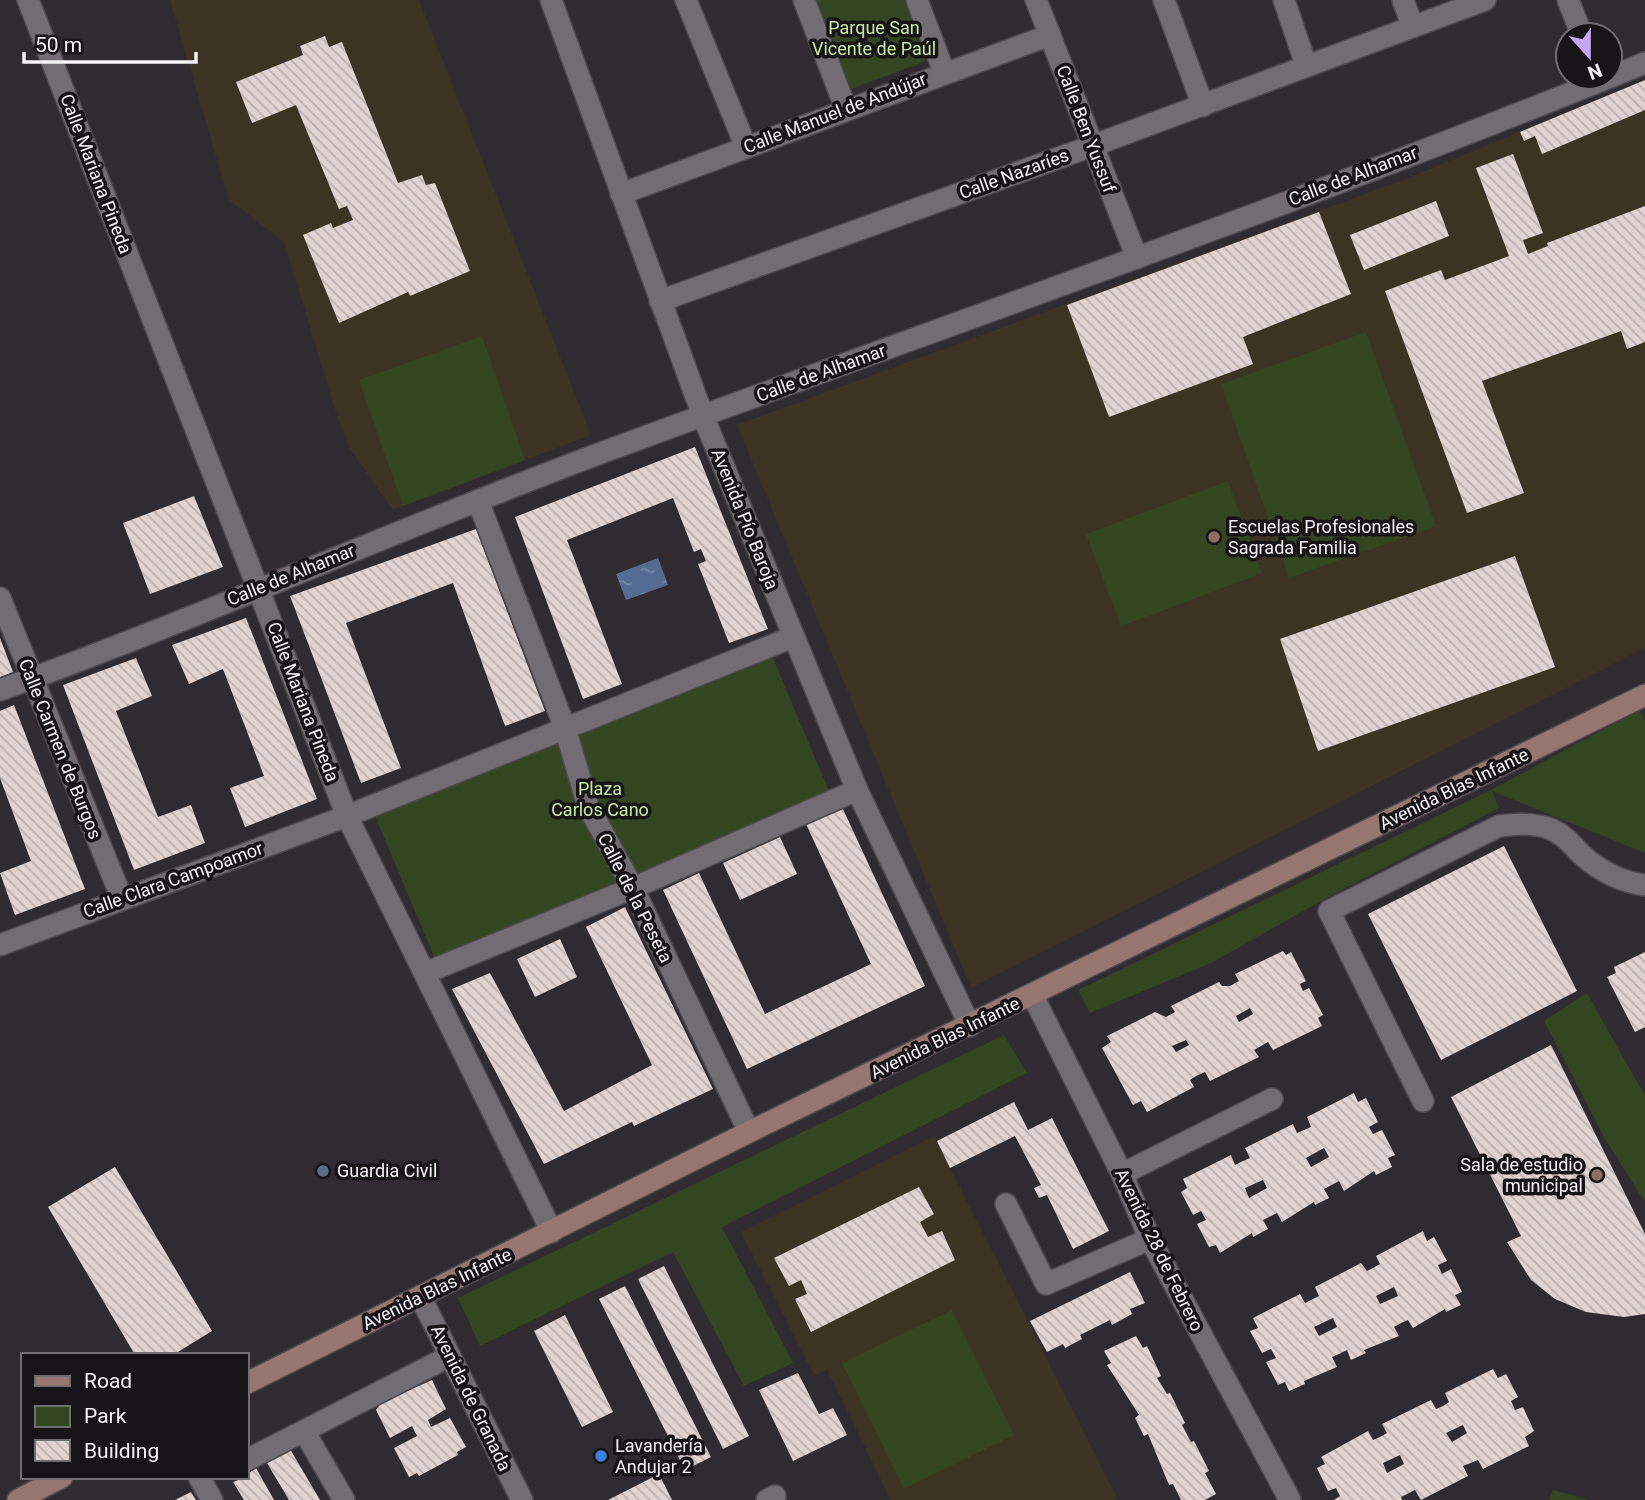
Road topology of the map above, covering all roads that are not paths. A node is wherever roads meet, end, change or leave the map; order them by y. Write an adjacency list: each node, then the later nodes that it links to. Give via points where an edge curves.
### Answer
1 (28, 0): 29 (street, Calle Mariana Pineda)
2 (551, 0): 24 (street, Avenida Pío Baroja)
3 (686, 0): 22 (street)
4 (804, 0): 21 (street)
5 (917, 0): 18 (street)
6 (1036, 0): 14 (street, Calle Ben Yussuf)
7 (1164, 0): 20 (street)
8 (1284, 0): 16 (street)
9 (1403, 0): 13 (street)
10 (1485, 0): 13 (street, Calle Nazaríes)
11 (1568, 0): 12 (street)
12 (1576, 21)
13 (1413, 27): 16 (street, Calle Nazaríes)
14 (1050, 35): 18 (street, Calle Manuel de Andújar); 23 (street, Calle Ben Yussuf)
15 (1645, 63): 17 (street, Calle de Alhamar)
16 (1306, 65): 20 (street, Calle Nazaríes)
17 (1624, 71)
18 (944, 72): 21 (street, Calle Manuel de Andújar)
19 (1570, 91): 25 (street, Calle de Alhamar)
20 (1203, 106): 23 (street, Calle Nazaríes)
21 (846, 109): 22 (street, Calle Manuel de Andújar)
22 (746, 146): 24 (street, Calle Manuel de Andújar)
23 (1092, 146): 25 (street, Calle Ben Yussuf); 26 (street, Calle Nazaríes)
24 (621, 194): 26 (street, Avenida Pío Baroja)
25 (1137, 258): 27 (street, Calle de Alhamar)
26 (660, 301): 27 (street, Avenida Pío Baroja)
27 (703, 416): 28 (street, Calle de Alhamar); 31 (street, Avenida Pío Baroja)
28 (478, 501): 29 (street, Calle de Alhamar); 35 (street, Calle de la Peseta)
29 (259, 589): 32 (street, Calle de Alhamar); 37 (street, Calle Mariana Pineda)
30 (0, 598): 32 (street, Calle Carmen de Burgos)
31 (793, 637): 35 (street, Calle Clara Campoamor); 36 (street, Avenida Pío Baroja)
32 (31, 679): 33 (street, Calle de Alhamar); 40 (street, Calle Carmen de Burgos)
33 (0, 690)
34 (1644, 697): 43 (main road, Avenida Blas Infante)
35 (565, 728): 37 (street, Calle Clara Campoamor); 39 (street, Calle de la Peseta, via 588,806)
36 (857, 790): 39 (street); 44 (street, Avenida Pío Baroja)
37 (347, 816): 40 (street, Calle Clara Campoamor); 42 (street, Calle Mariana Pineda)
38 (1645, 885): 46 (street, via 1628,883 1597,867 1548,828 1517,824 1499,827 1329,911)
39 (633, 888): 42 (street); 47 (street, Calle de la Peseta)
40 (122, 899): 41 (street, Calle Clara Campoamor)
41 (0, 945)
42 (425, 973): 50 (street, Calle Mariana Pineda)
43 (1034, 996): 44 (main road, Avenida Blas Infante); 48 (street, Avenida 28 de Febrero)
44 (970, 1026): 47 (main road, Avenida Blas Infante)
45 (1272, 1100): 48 (street)
46 (1423, 1101)
47 (749, 1132): 50 (main road, Avenida Blas Infante)
48 (1122, 1174): 51 (street, Avenida 28 de Febrero)
49 (1006, 1204): 51 (street, via 1046,1284)
50 (552, 1232): 52 (main road, Avenida Blas Infante)
51 (1150, 1239): 61 (street, Avenida 28 de Febrero)
52 (420, 1296): 53 (street, Avenida de Granada); 54 (main road, Avenida Blas Infante)
53 (450, 1356): 55 (street); 60 (street, Avenida de Granada)
54 (248, 1382)
55 (304, 1431): 56 (street); 59 (street)
56 (248, 1459)
57 (58, 1479): 58 (main road)
58 (18, 1500)
59 (344, 1500)
60 (522, 1500)
61 (1290, 1500)

